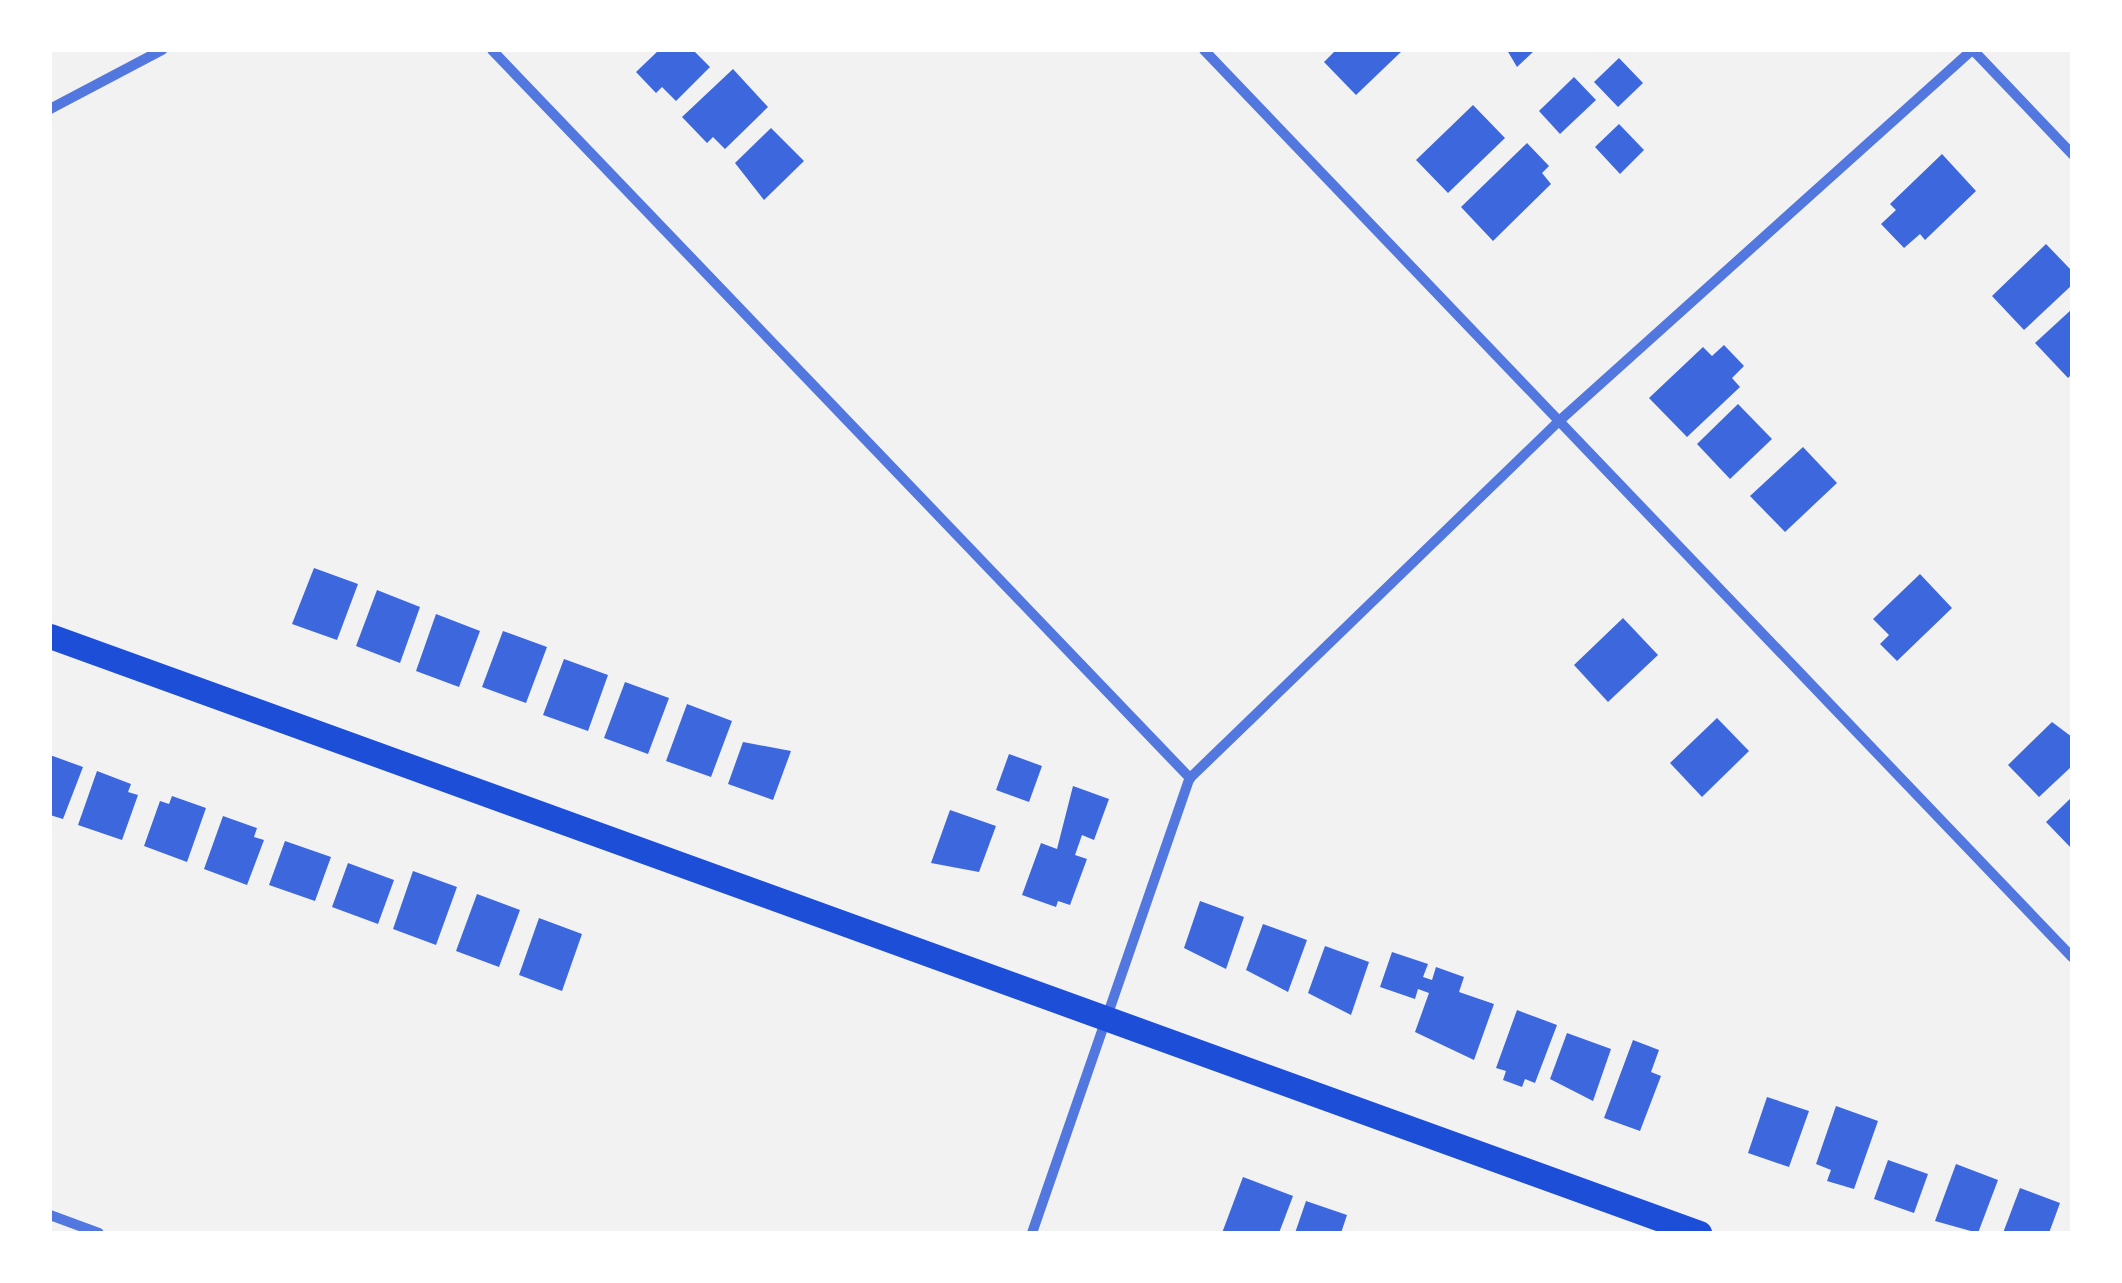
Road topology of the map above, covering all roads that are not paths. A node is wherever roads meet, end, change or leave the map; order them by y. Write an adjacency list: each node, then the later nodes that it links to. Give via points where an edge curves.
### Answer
1 (162, 50): 5 (street)
2 (492, 50): 9 (street)
3 (1204, 50): 7 (street)
4 (1972, 50): 6 (street); 7 (street)
5 (50, 109)
6 (2072, 154)
7 (1558, 422): 9 (street); 10 (street)
8 (50, 636): 11 (main road)
9 (1190, 778): 11 (street)
10 (2072, 957)
11 (1105, 1022): 14 (street); 15 (main road)
12 (50, 1215): 13 (street)
13 (98, 1233)
14 (1032, 1233)
15 (1699, 1233)

